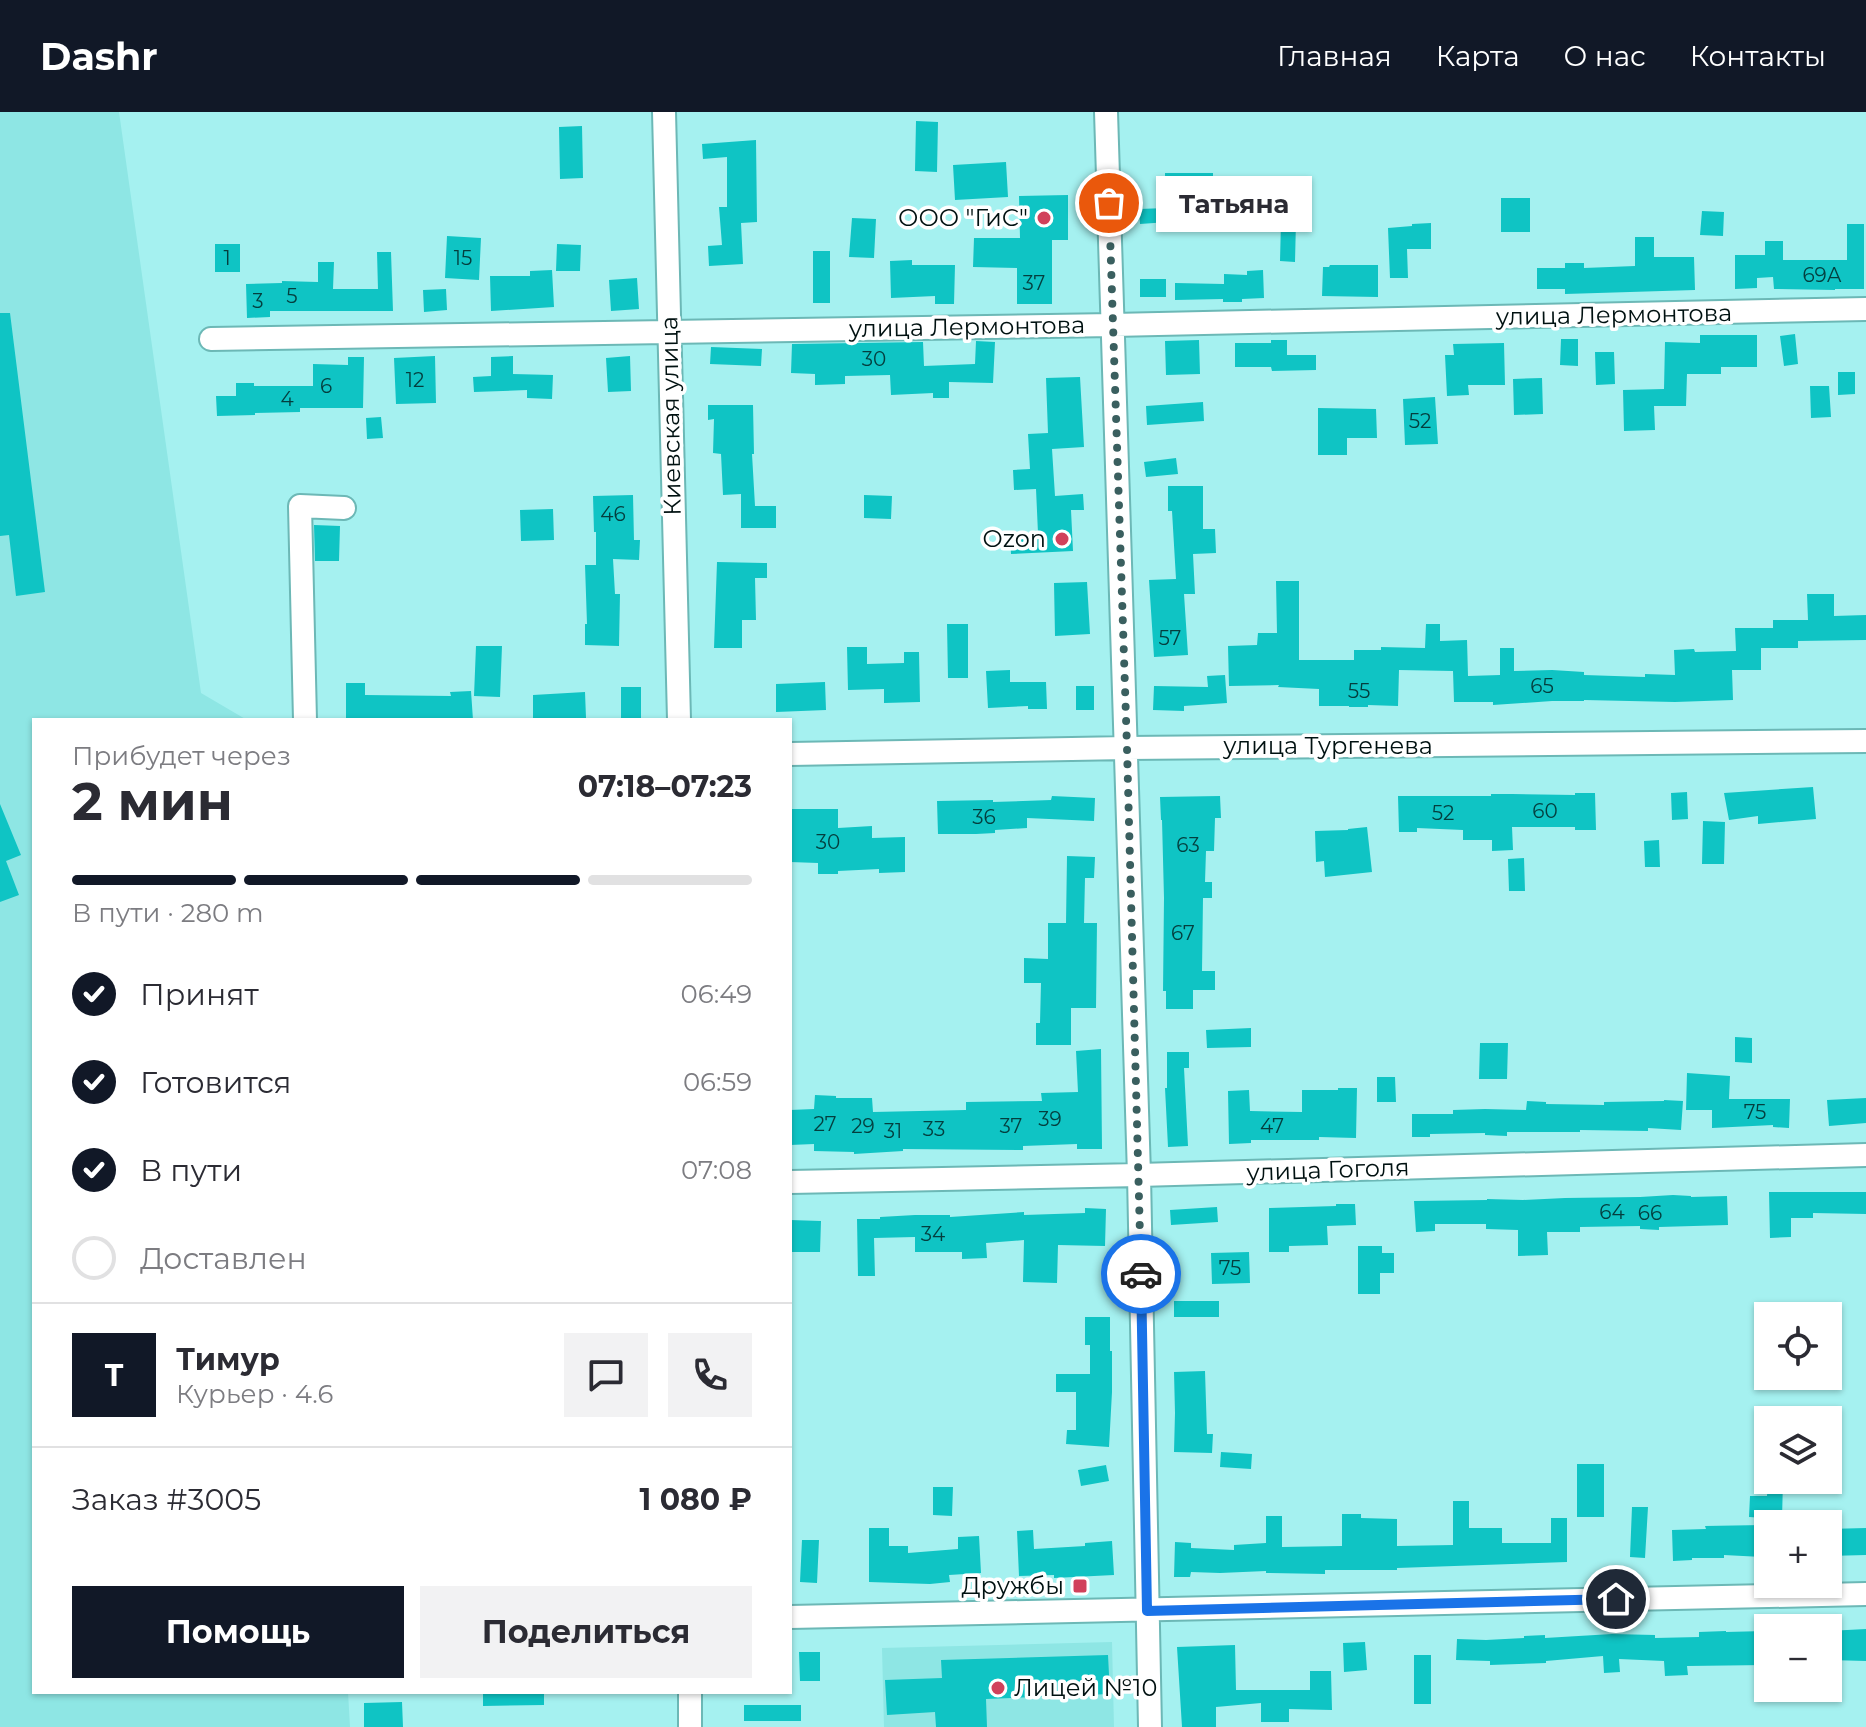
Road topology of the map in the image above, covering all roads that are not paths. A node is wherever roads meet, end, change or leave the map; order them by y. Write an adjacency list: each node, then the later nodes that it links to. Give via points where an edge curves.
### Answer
1 (664, 112): 5 (street, Киевская улица)
2 (1106, 112): 4 (street)
3 (1866, 309): 4 (street, улица Лермонтова)
4 (1113, 325): 5 (street, улица Лермонтова); 11 (street)
5 (669, 331): 6 (street, улица Лермонтова); 9 (street, Киевская улица)
6 (211, 339)
7 (344, 508): 8 (street, via 300,506)
8 (305, 718)
9 (679, 718)
10 (1866, 741): 11 (street, улица Тургенева)
11 (1127, 748): 12 (street, улица Тургенева); 14 (street)
12 (792, 754)
13 (1866, 1155): 14 (street, улица Гоголя)
14 (1139, 1175): 15 (street, улица Гоголя); 17 (street)
15 (792, 1182)
16 (1866, 1594): 17 (street)
17 (1147, 1611): 18 (street); 21 (street)
18 (792, 1617)
19 (690, 1694): 20 (street)
20 (690, 1727)
21 (1150, 1727)

